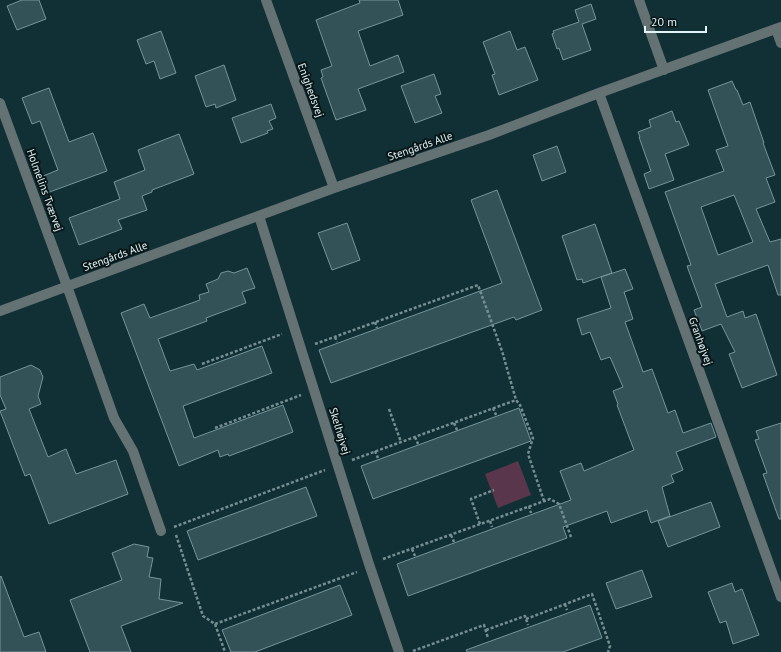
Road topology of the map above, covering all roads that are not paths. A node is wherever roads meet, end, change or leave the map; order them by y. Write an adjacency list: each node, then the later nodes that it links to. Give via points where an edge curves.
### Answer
1 (266, 0): 8 (street, Enighedsvej)
2 (639, 0): 5 (street)
3 (778, 28): 4 (street); 5 (street, Stengårds Alle)
4 (781, 43)
5 (664, 70): 6 (street, Stengårds Alle)
6 (599, 93): 8 (street, Stengårds Alle, via 489,135); 13 (street, Granhøjvej)
7 (0, 103): 10 (street, Holmelins Tværvej)
8 (334, 188): 9 (street, Stengårds Alle)
9 (259, 216): 10 (street, Stengårds Alle); 14 (street, Skelhøjvej)
10 (67, 286): 11 (street, Stengårds Alle); 12 (street, via 114,418 133,451)
11 (0, 311)
12 (161, 531)
13 (781, 597)
14 (399, 652)

